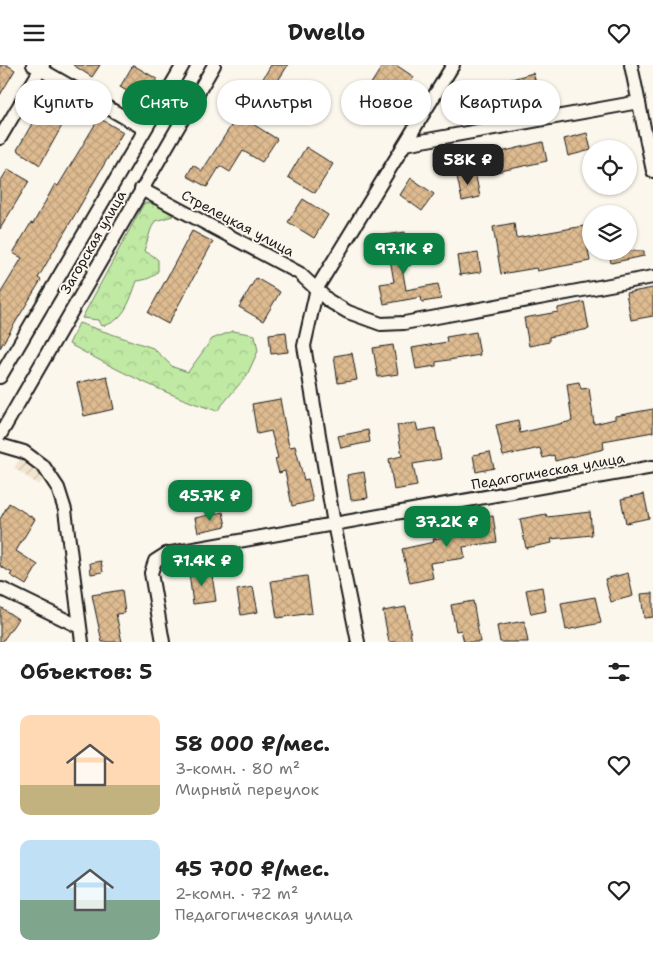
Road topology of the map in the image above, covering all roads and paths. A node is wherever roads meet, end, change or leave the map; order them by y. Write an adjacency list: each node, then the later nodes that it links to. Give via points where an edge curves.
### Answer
1 (183, 65): 7 (street, Загорская улица)
2 (214, 65): 11 (street, Загорская улица)
3 (452, 65): 9 (street)
4 (632, 65): 6 (street)
5 (39, 67): 7 (street); 8 (street)
6 (639, 102): 9 (street); 10 (street)
7 (145, 129): 14 (street, Загорская улица)
8 (0, 138)
9 (405, 144): 13 (street)
10 (653, 171)
11 (141, 189): 13 (street, Стрелецкая улица, via 299,273); 15 (street, Загорская улица)
12 (653, 277): 13 (street, Стрелецкая улица, via 404,323 381,324 348,312 329,301)
13 (317, 288): 18 (street, via 304,346)
14 (0, 377)
15 (0, 435)
16 (0, 445): 20 (street, via 24,452 44,467 58,488 65,510)
17 (653, 467): 18 (street, Педагогическая улица)
18 (334, 524): 22 (street, Педагогическая улица, via 166,555 155,561 151,573); 23 (street)
19 (2, 589): 20 (street)
20 (80, 627): 21 (street)
21 (82, 642)
22 (163, 642)
23 (358, 642)

